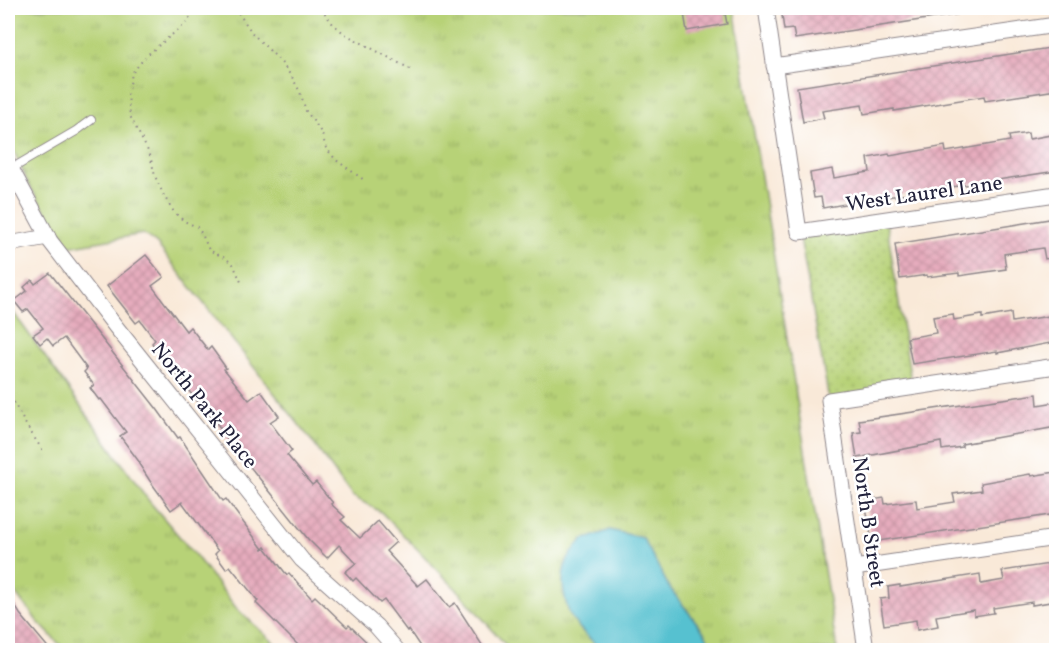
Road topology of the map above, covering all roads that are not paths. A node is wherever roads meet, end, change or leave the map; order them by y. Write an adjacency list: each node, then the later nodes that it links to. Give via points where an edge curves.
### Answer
1 (765, 8): 3 (street)
2 (1056, 25): 3 (street)
3 (774, 66): 6 (street, West Laurel Lane, via 798,232)
4 (91, 120): 5 (lane, via 76,132)
5 (9, 166): 7 (street, North Park Place)
6 (1056, 194)
7 (48, 237): 8 (street); 12 (street, North Park Place, via 303,560 376,626)
8 (8, 244)
9 (1056, 366): 11 (street, North B Street, via 830,400)
10 (1056, 538): 11 (street)
11 (854, 568): 13 (street, North B Street)
12 (397, 651)
13 (866, 651)

